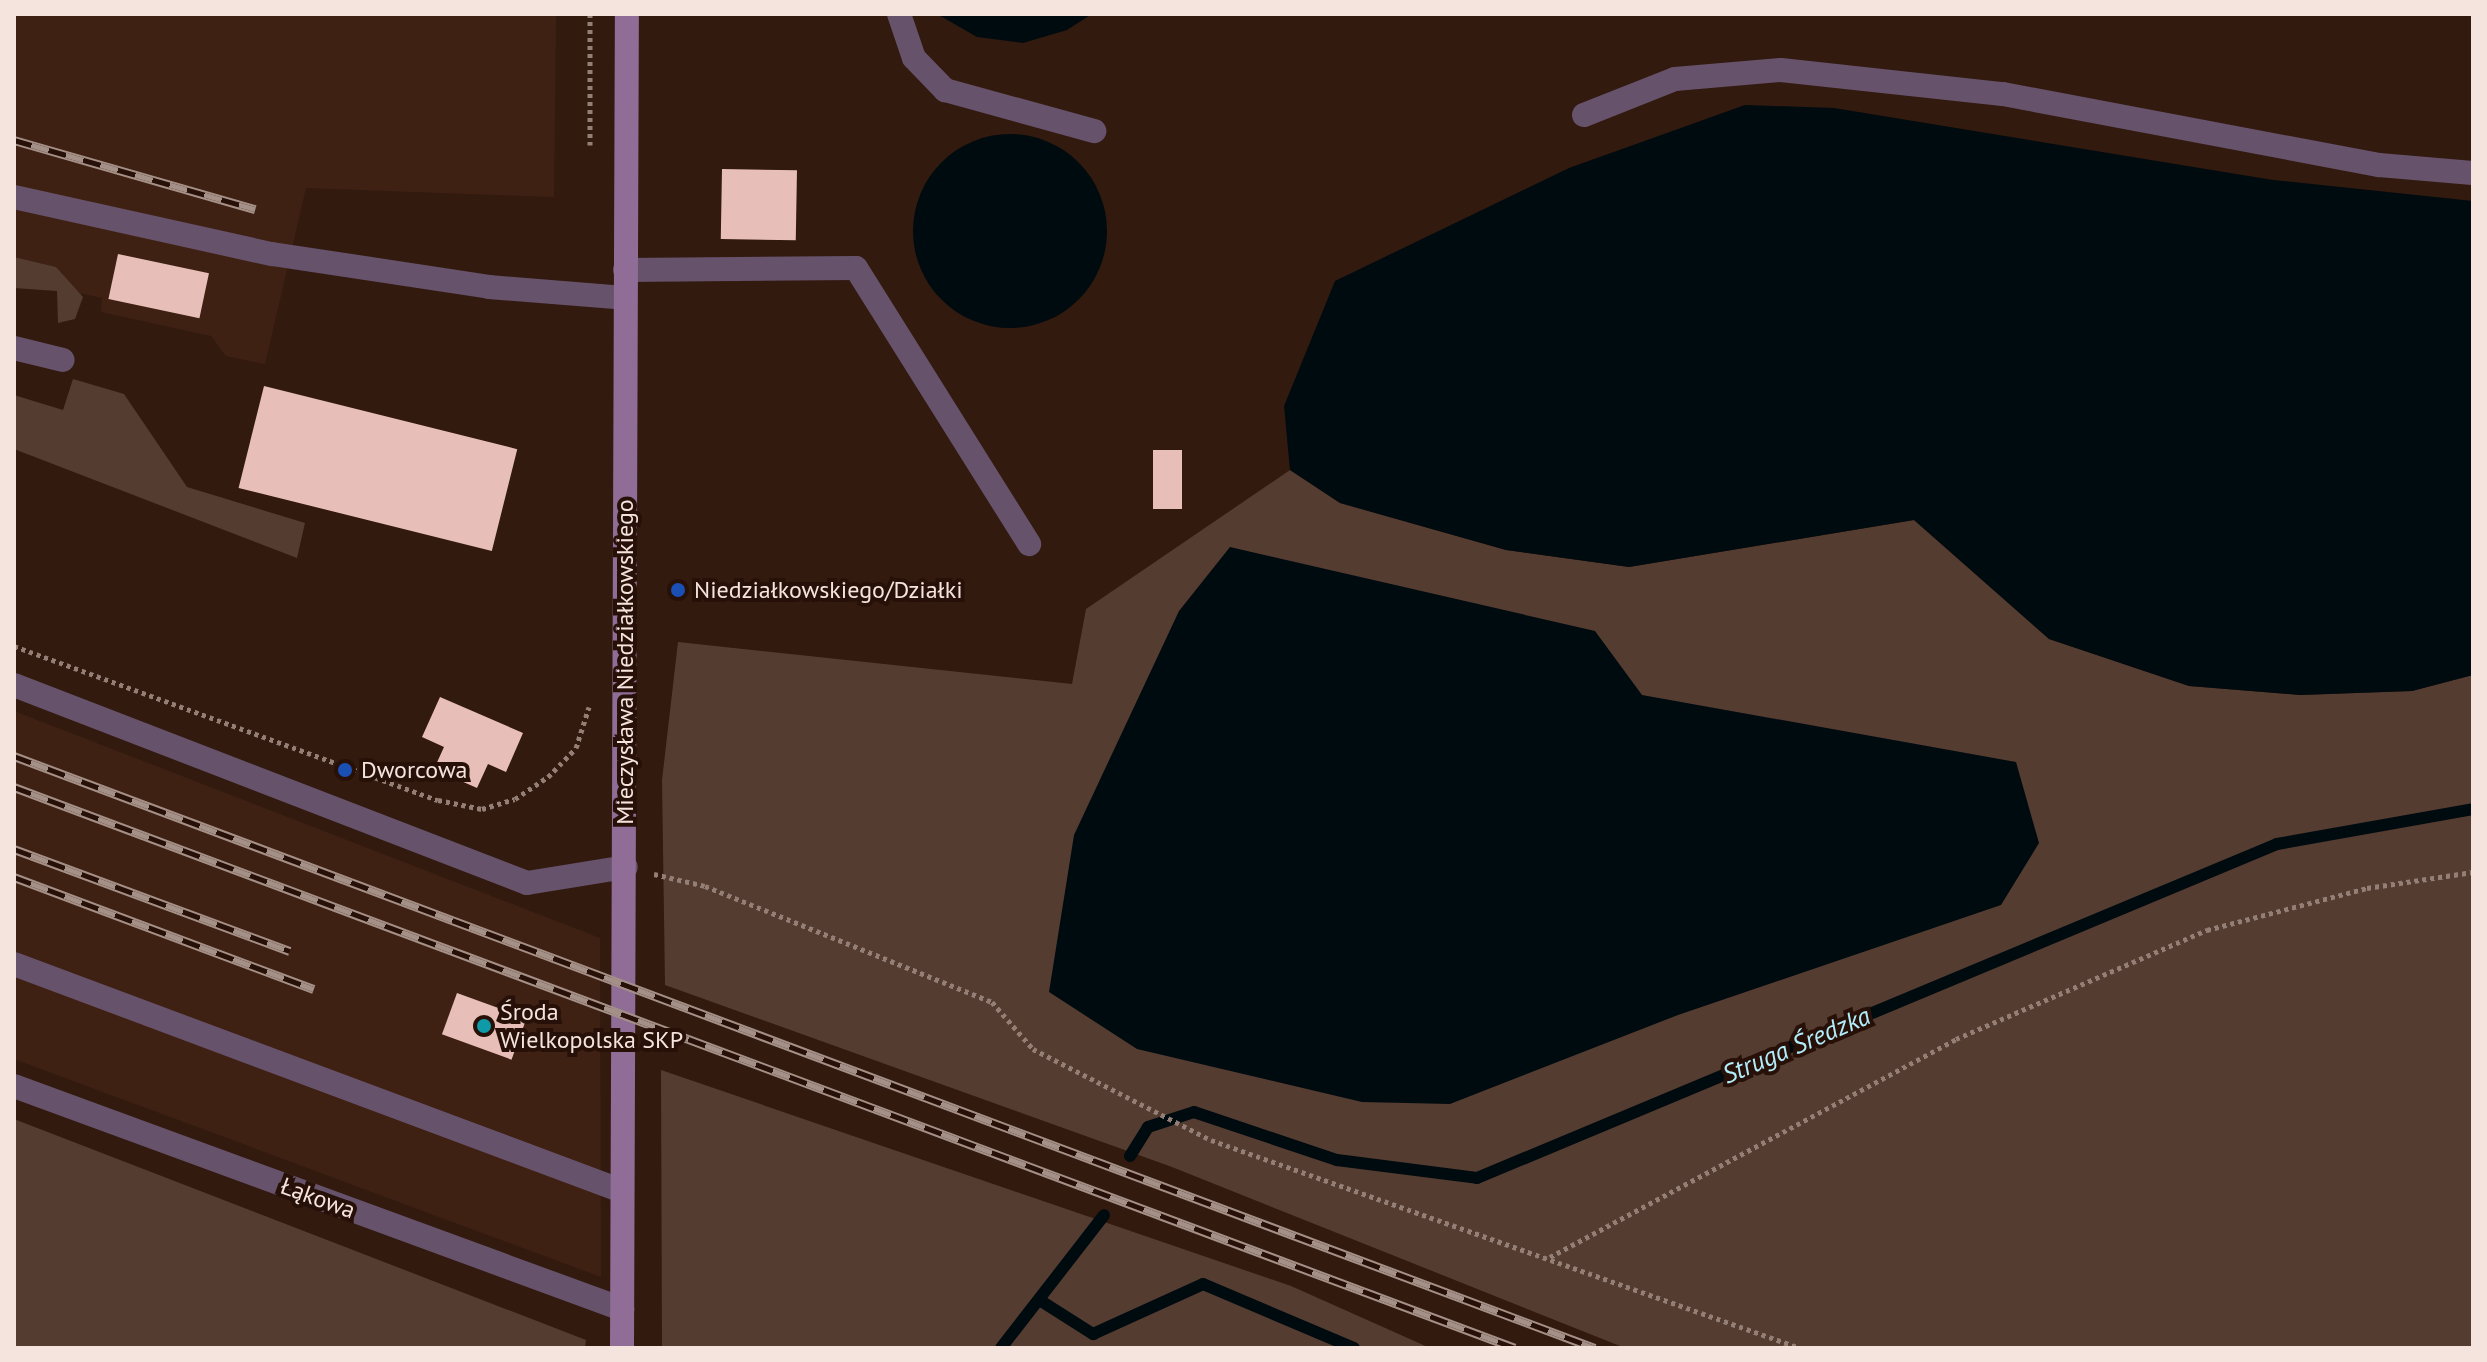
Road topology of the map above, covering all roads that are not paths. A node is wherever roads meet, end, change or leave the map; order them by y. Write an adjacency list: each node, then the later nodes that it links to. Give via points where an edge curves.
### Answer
1 (627, 14): 7 (street, Mieczysława Niedziałkowskiego)
2 (899, 14): 4 (street, via 914,58 945,90)
3 (1584, 115): 5 (street, via 1675,79 1781,70 2003,94 2379,165)
4 (1094, 131)
5 (2473, 173)
6 (14, 197): 8 (street, via 272,254 489,287)
7 (625, 270): 8 (street, Mieczysława Niedziałkowskiego); 11 (street, via 856,268)
8 (625, 298): 13 (street, Mieczysława Niedziałkowskiego)
9 (14, 348): 10 (street)
10 (63, 360)
11 (1029, 544)
12 (14, 685): 13 (street, via 527,883)
13 (626, 867): 16 (street, Mieczysława Niedziałkowskiego)
14 (14, 964): 16 (street)
15 (14, 1086): 17 (street, Łąkowa)
16 (622, 1191): 17 (street, Mieczysława Niedziałkowskiego)
17 (622, 1309): 18 (street, Mieczysława Niedziałkowskiego)
18 (622, 1348)

